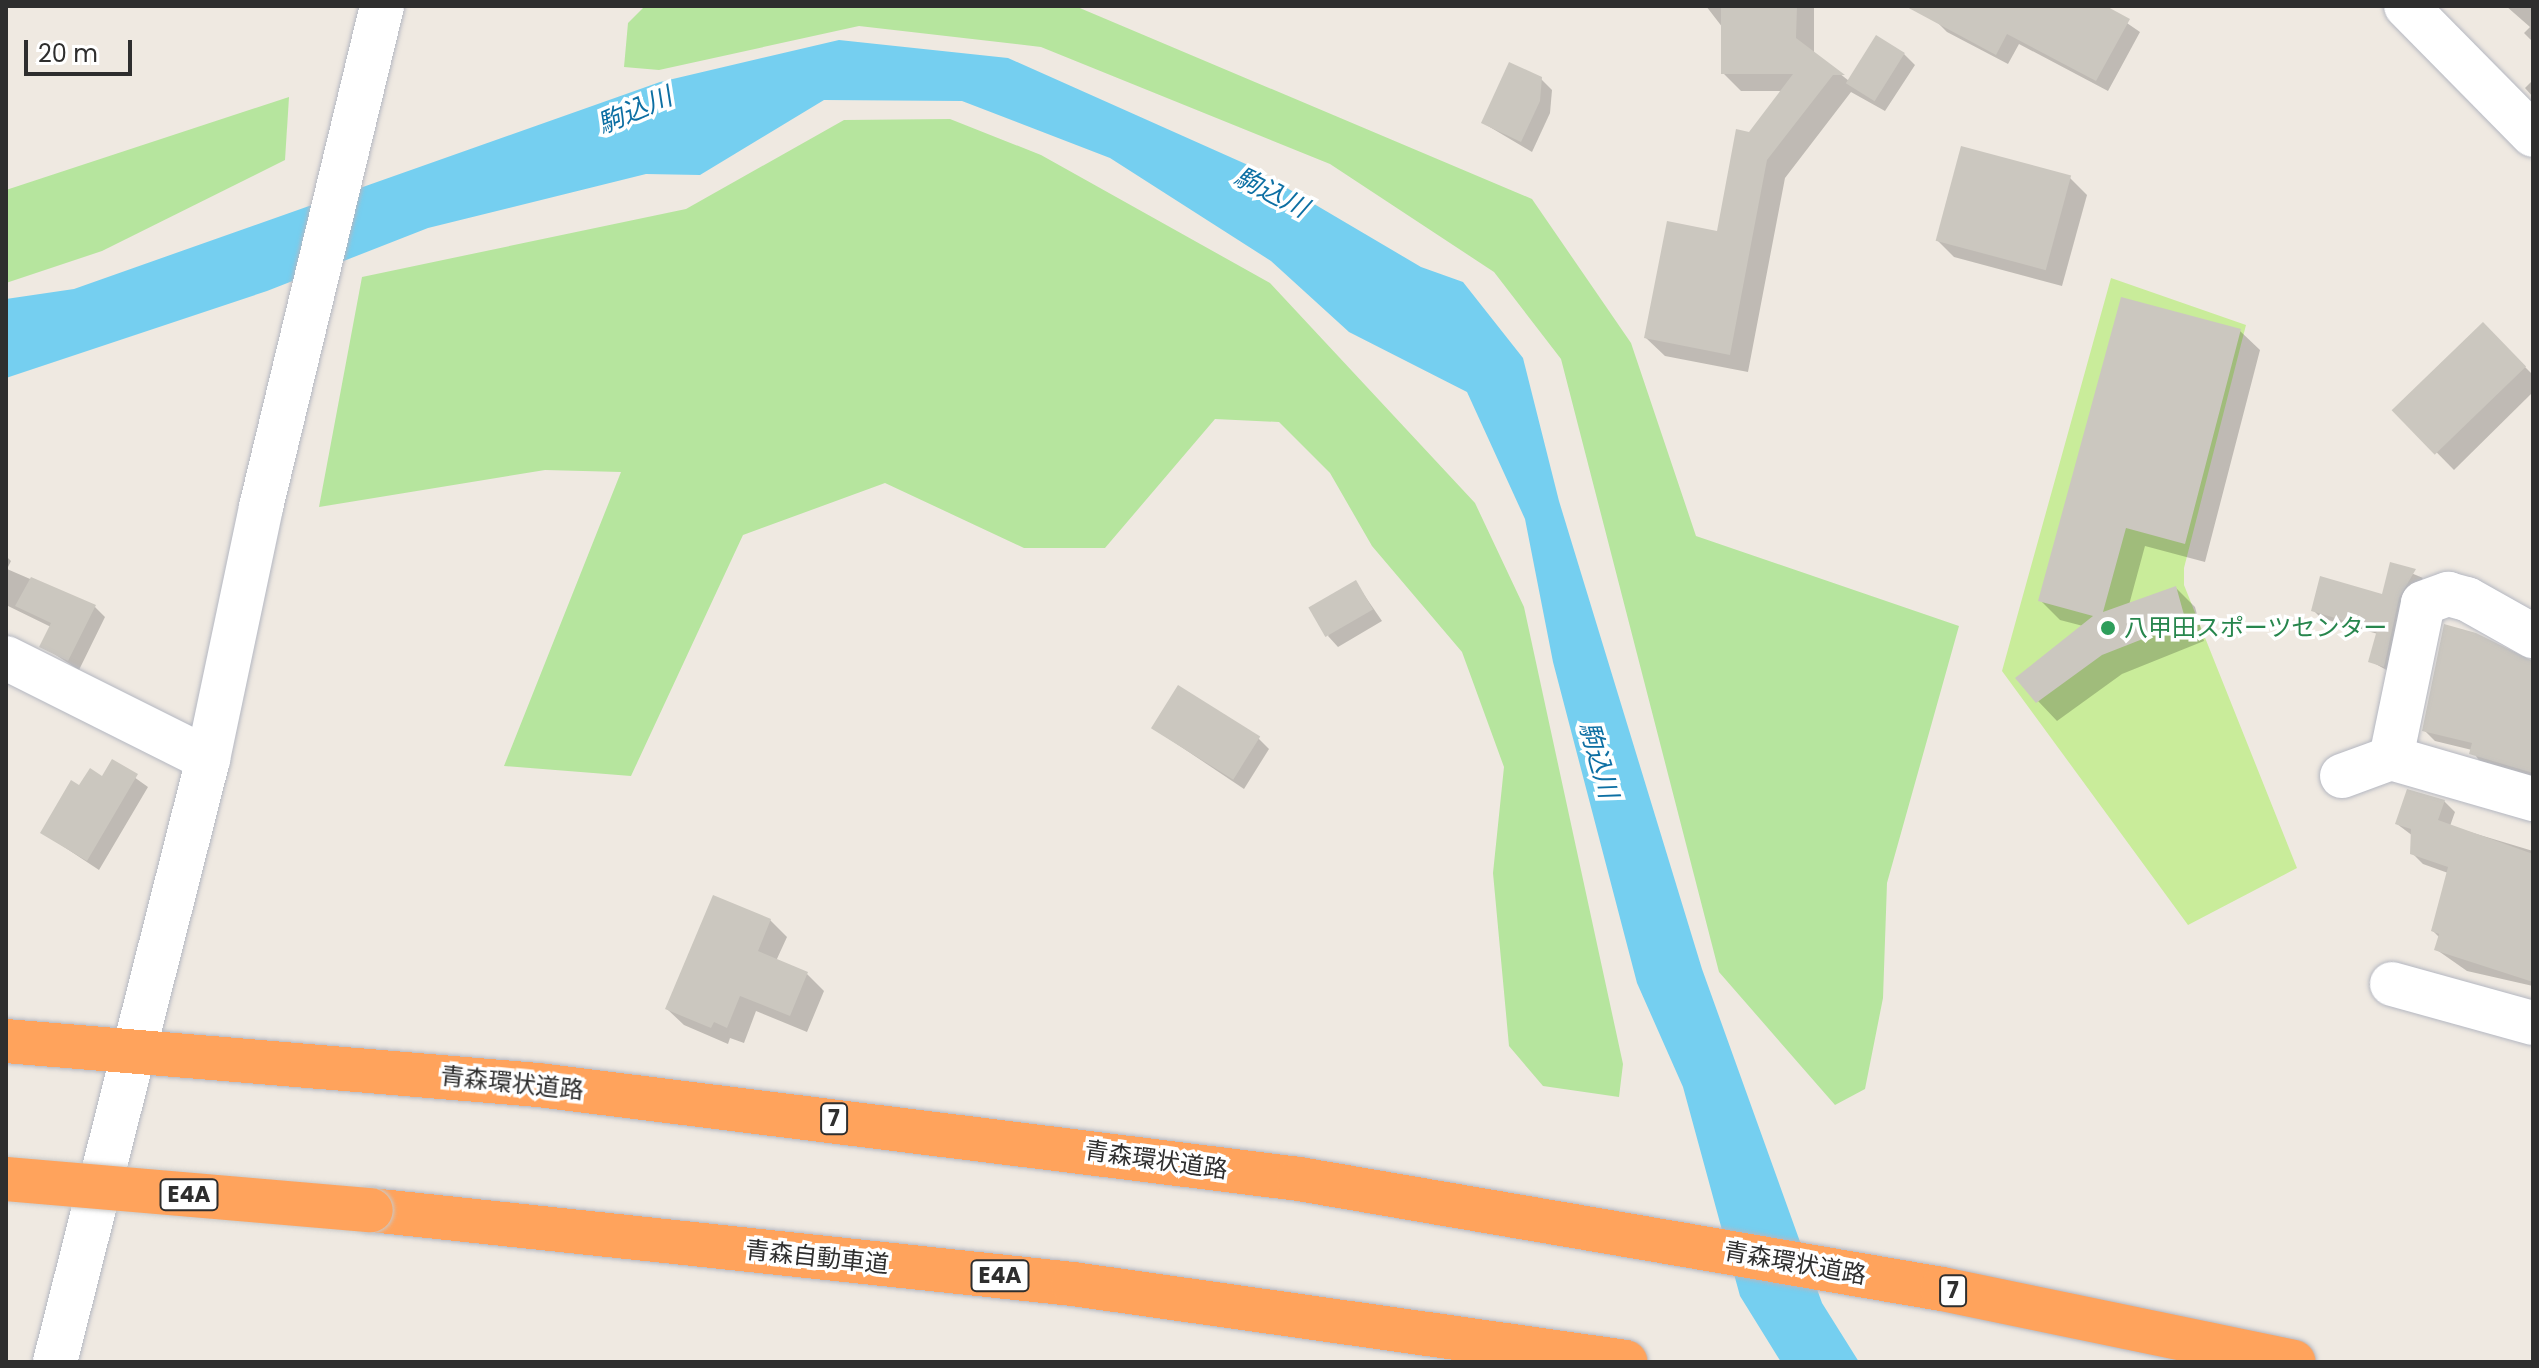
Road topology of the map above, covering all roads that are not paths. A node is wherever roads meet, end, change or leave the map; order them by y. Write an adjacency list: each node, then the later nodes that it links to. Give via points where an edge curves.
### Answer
1 (382, 6): 7 (street, via 261,507)
2 (2406, 6): 3 (street)
3 (2533, 135)
4 (2533, 636): 6 (street, via 2467,599 2448,594 2423,603)
5 (6, 658): 7 (street)
6 (2391, 758): 8 (street); 9 (street)
7 (208, 759): 13 (street)
8 (2342, 776)
9 (2533, 799)
10 (2392, 984): 11 (street)
11 (2533, 1023)
12 (6, 1041): 13 (highway, 青森環状道路 / 7)
13 (135, 1048): 15 (street); 17 (highway, 青森環状道路 / 7, via 538,1085 1299,1179 1657,1238)
14 (6, 1179): 16 (highway, 青森自動車道 / E4A, bridge, via 371,1210 1073,1284)
15 (55, 1362)
16 (1626, 1362)
17 (2294, 1362)

